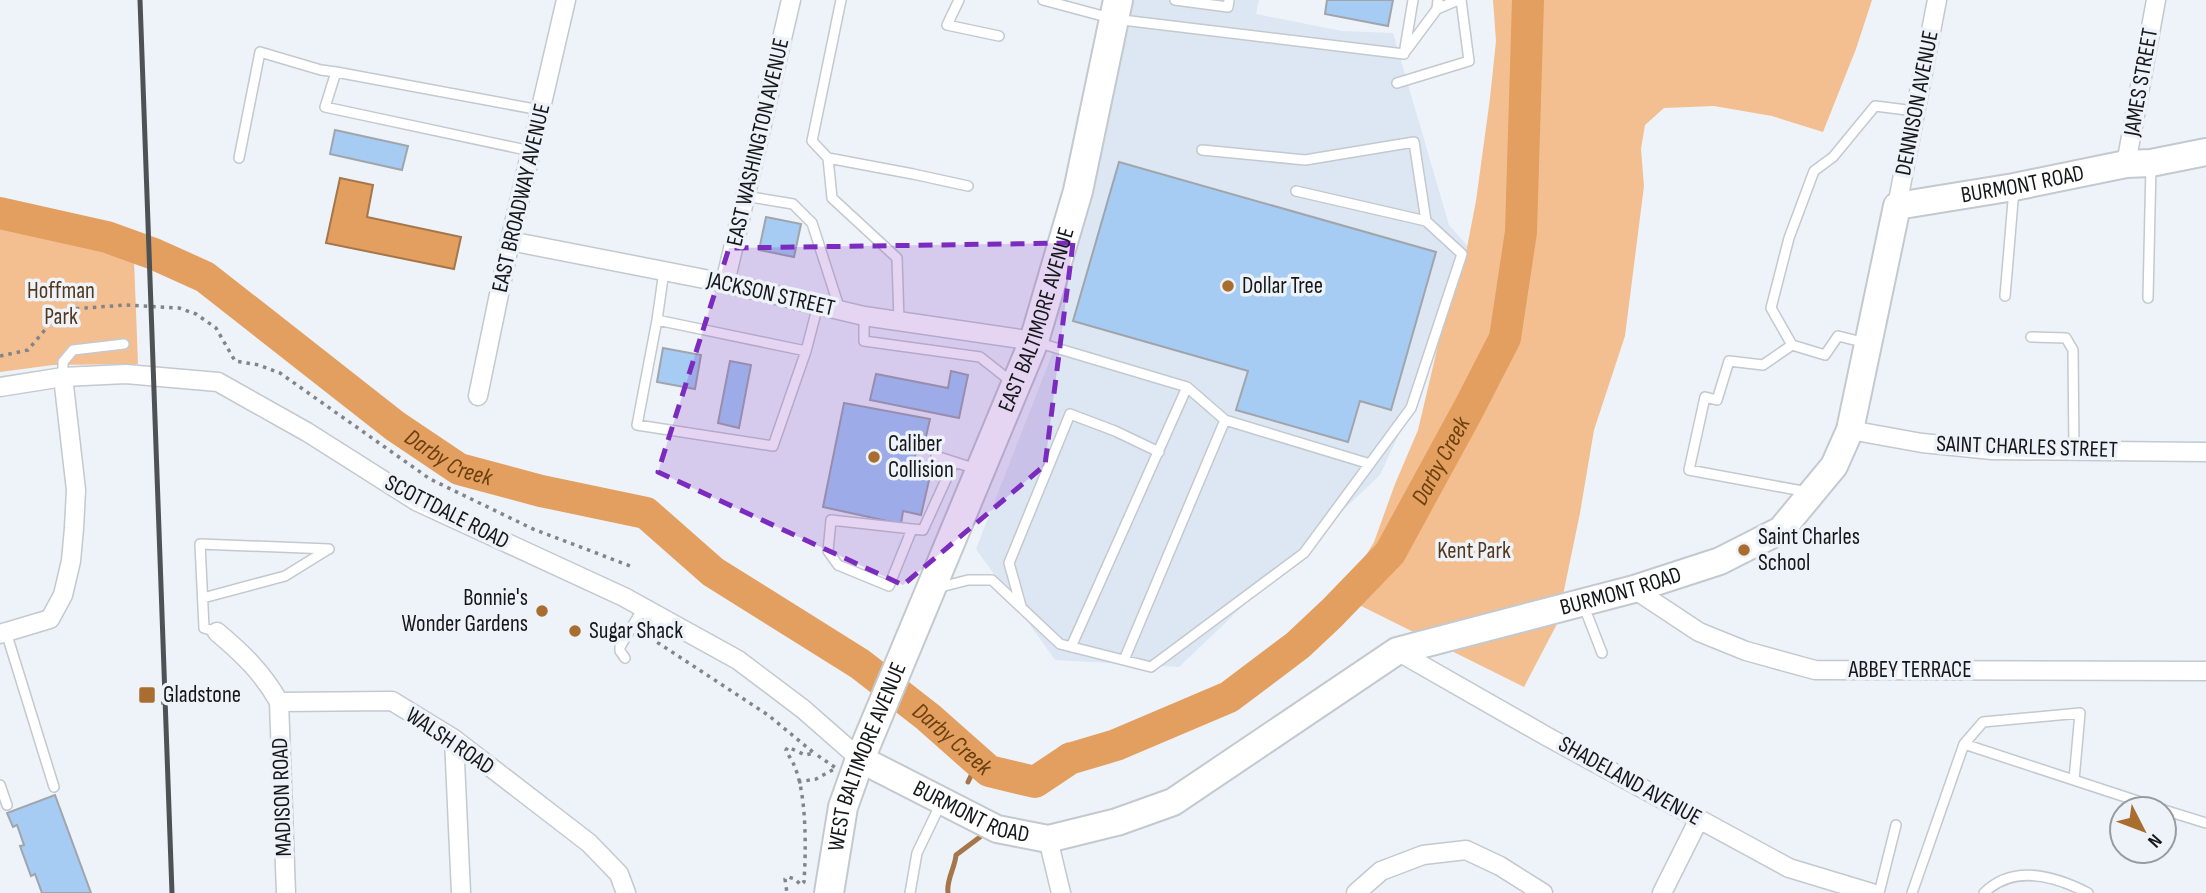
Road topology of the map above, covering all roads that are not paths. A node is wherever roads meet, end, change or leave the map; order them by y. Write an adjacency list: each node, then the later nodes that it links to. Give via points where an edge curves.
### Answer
1 (566, 0): 18 (street, EAST BROADWAY AVENUE)
2 (791, 0): 29 (street, EAST WASHINGTON AVENUE)
3 (841, 0): 24 (lane, via 812,141)
4 (959, 0): 14 (lane, via 947,25)
5 (1043, 0): 13 (lane)
6 (1175, 0): 7 (lane, via 1228,7)
7 (1229, 0)
8 (1413, 0): 15 (lane)
9 (1460, 0): 12 (lane); 17 (lane, via 1469,61)
10 (1937, 0): 19 (street, DENNISON AVENUE)
11 (2156, 0): 25 (street, JAMES STREET)
12 (1438, 5): 15 (lane)
13 (1116, 9): 15 (lane); 43 (main road, EAST BALTIMORE AVENUE, via 1078,191)
14 (999, 37)
15 (1404, 54)
16 (336, 72): 18 (lane); 21 (lane, via 324,107); 23 (lane, via 260,52)
17 (1397, 83)
18 (540, 110): 21 (street, EAST BROADWAY AVENUE)
19 (1915, 111): 30 (street, DENNISON AVENUE); 46 (lane, via 1875,106 1833,157 1814,171 1789,238 1771,308)
20 (1202, 150): 31 (lane, via 1305,160 1414,142)
21 (531, 151): 32 (street, EAST BROADWAY AVENUE)
22 (2206, 152): 25 (street, BURMONT ROAD)
23 (239, 158)
24 (828, 158): 26 (lane); 41 (lane, via 832,198 897,258)
25 (2139, 164): 27 (street, BURMONT ROAD); 36 (lane)
26 (968, 186)
27 (2014, 187): 30 (street, BURMONT ROAD); 35 (lane)
28 (1296, 191): 31 (lane)
29 (745, 196): 34 (street, EAST WASHINGTON AVENUE); 38 (lane, via 793,204 812,223)
30 (1897, 206): 45 (street, BURMONT ROAD)
31 (1426, 221): 60 (lane, via 1462,254 1411,408)
32 (510, 241): 33 (street, JACKSON STREET); 52 (street, EAST BROADWAY AVENUE)
33 (664, 271): 34 (street, JACKSON STREET); 40 (lane)
34 (725, 283): 37 (street, JACKSON STREET)
35 (2005, 296)
36 (2148, 298)
37 (818, 305): 38 (street, JACKSON STREET); 47 (lane)
38 (840, 310): 39 (street, JACKSON STREET)
39 (864, 316): 41 (street, JACKSON STREET); 49 (lane, via 864,341 980,357)
40 (657, 320): 47 (lane); 47 (lane, via 637,425 773,446)
41 (899, 321): 43 (street, JACKSON STREET)
42 (2031, 337): 55 (lane, via 2066,338 2073,350)
43 (1034, 341): 49 (main road, EAST BALTIMORE AVENUE); 51 (lane)
44 (124, 344): 48 (lane, via 74,350 63,362)
45 (1868, 344): 46 (lane, via 1838,336 1825,355); 54 (street, BURMONT ROAD)
46 (1792, 345): 62 (lane, via 1763,365 1729,361 1717,400 1705,397 1689,470)
47 (806, 351)
48 (63, 377): 50 (street, SCOTTDALE ROAD); 68 (street, SCOTTDALE ROAD, via 127,374 218,382 416,501); 72 (street, via 76,490 71,561 63,594 50,619)
49 (1017, 386): 61 (main road, EAST BALTIMORE AVENUE)
50 (0, 387)
51 (1187, 387): 53 (lane); 56 (lane)
52 (478, 397)
53 (1225, 420): 60 (lane); 77 (lane)
54 (1850, 430): 55 (street, SAINT CHARLES STREET, via 1992,450); 62 (street, BURMONT ROAD, via 1835,466)
55 (2074, 451): 57 (street, SAINT CHARLES STREET)
56 (1159, 452): 69 (lane, via 1070,414 1009,563); 73 (lane)
57 (2206, 452)
58 (936, 456): 59 (lane)
59 (954, 462): 61 (lane); 63 (lane, via 923,530)
60 (1370, 464): 77 (lane, via 1304,553 1151,667)
61 (981, 471): 65 (main road, EAST BALTIMORE AVENUE)
62 (1812, 493): 64 (street, BURMONT ROAD, via 1781,530 1720,561)
63 (912, 529): 63 (lane, via 831,520 828,551 838,565 889,586)
64 (1634, 589): 67 (street, BURMONT ROAD); 78 (street, ABBEY TERRACE, via 1699,632 1815,670)
65 (932, 590): 69 (lane, via 968,580 992,580); 70 (main road, EAST BALTIMORE AVENUE)
66 (203, 598): 66 (lane, via 200,544 329,549 285,576); 71 (lane, via 204,628)
67 (1582, 602): 74 (street, BURMONT ROAD); 75 (lane)
68 (643, 608): 76 (lane, via 620,646); 82 (street, SCOTTDALE ROAD, via 737,660)
69 (1021, 608): 73 (lane, via 1060,644)
70 (916, 626): 82 (main road, WEST BALTIMORE AVENUE)
71 (217, 632): 79 (street, via 268,681)
72 (3, 633): 85 (lane)
73 (1071, 647): 77 (lane)
74 (1397, 651): 90 (street, SHADELAND AVENUE); 93 (street, BURMONT ROAD, via 1173,802)
75 (1602, 653)
76 (625, 658)
77 (1124, 660)
78 (2206, 671)
79 (279, 702): 80 (street, WALSH ROAD, via 392,701); 94 (street, MADISON ROAD)
80 (454, 739): 95 (street); 96 (street, WALSH ROAD, via 589,843 620,874)
81 (1964, 744): 83 (lane); 83 (lane, via 1983,722 2080,713); 105 (lane)
82 (865, 748): 87 (street, BURMONT ROAD); 97 (main road, WEST BALTIMORE AVENUE, via 843,807)
83 (2074, 780): 86 (lane)
84 (0, 785): 88 (lane)
85 (54, 787)
86 (2120, 795)
87 (942, 801): 93 (street, BURMONT ROAD, via 996,829); 98 (lane, via 917,853)
88 (7, 805)
89 (2178, 814): 91 (lane)
90 (1699, 819): 102 (street); 103 (street, SHADELAND AVENUE, via 1789,868)
91 (2206, 824)
92 (1896, 825): 104 (lane)
93 (1048, 839): 99 (street)
94 (286, 893)
95 (461, 893)
96 (626, 893)
97 (829, 893)
98 (909, 893)
99 (1060, 893)
100 (1356, 893): 101 (street, via 1381,871 1423,855 1466,850)
101 (1543, 893)
102 (1662, 893)
103 (1872, 893)
104 (1879, 893)
105 (1912, 893)
106 (1984, 893): 107 (lane, via 2004,879 2023,875 2055,879)
107 (2088, 893)

